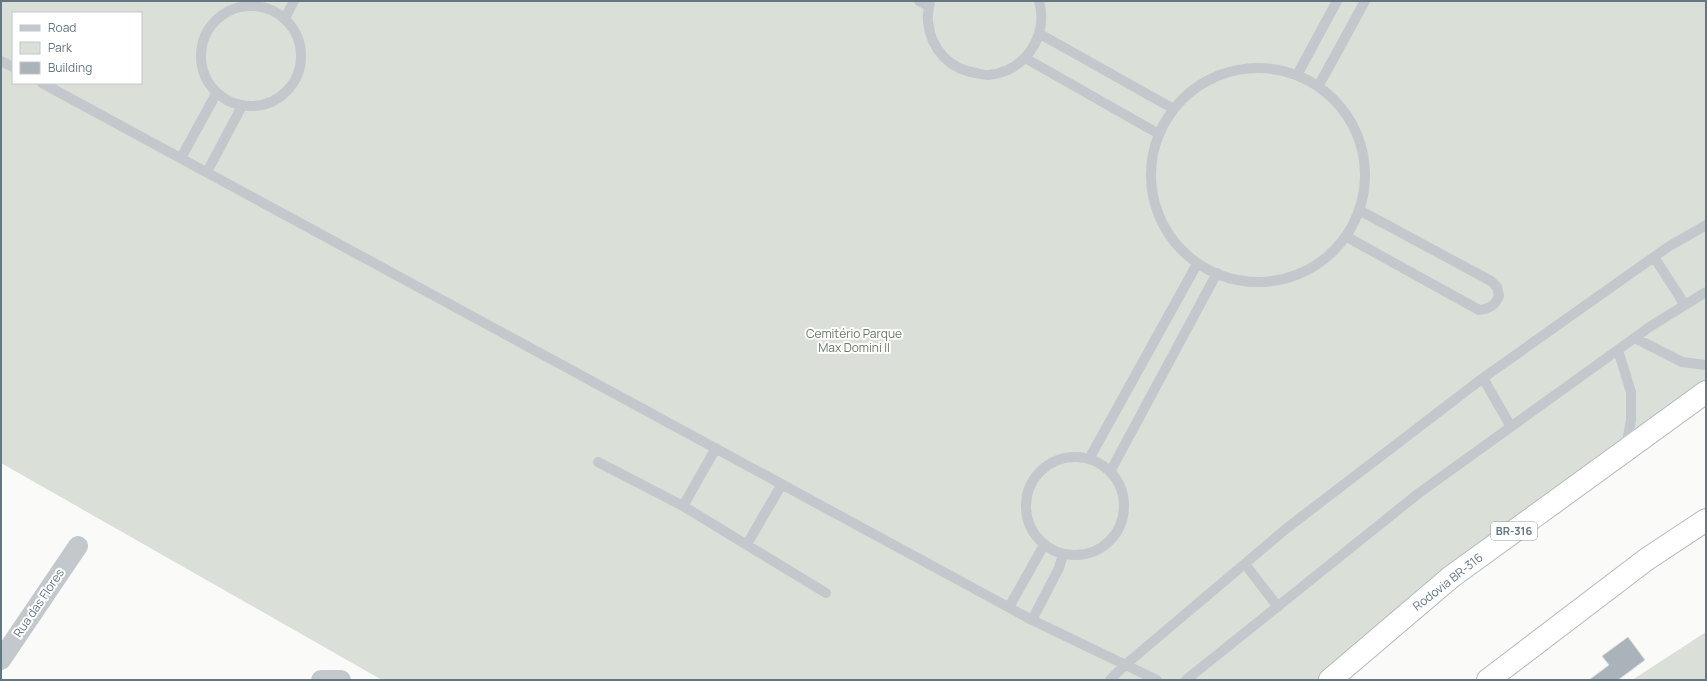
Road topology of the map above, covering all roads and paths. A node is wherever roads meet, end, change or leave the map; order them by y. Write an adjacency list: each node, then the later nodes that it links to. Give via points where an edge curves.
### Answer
1 (294, 1): 8 (lane)
2 (919, 1): 7 (lane)
3 (1039, 1): 9 (lane, via 1042,12)
4 (1337, 1): 13 (lane)
5 (1365, 1): 15 (lane)
6 (260, 3): 8 (lane); 16 (lane, via 230,10 218,17 208,28 202,41 201,70)
7 (930, 4): 10 (lane, via 927,21 933,42 945,60 964,72 987,75 1010,69)
8 (285, 18): 17 (lane, via 300,42 302,56 293,84 271,102 257,106)
9 (1040, 34): 10 (lane); 18 (lane)
10 (1025, 58): 19 (lane)
11 (1, 61): 12 (lane)
12 (12, 66)
13 (1297, 75): 15 (lane); 18 (lane, via 1282,69 1241,68 1203,81)
14 (44, 84): 20 (lane)
15 (1319, 85): 22 (lane, via 1349,116 1365,155 1364,198)
16 (216, 94): 17 (lane); 20 (lane)
17 (242, 106): 21 (lane)
18 (1172, 108): 19 (lane)
19 (1159, 134): 26 (lane, via 1153,147 1150,189 1164,230)
20 (181, 158): 21 (lane)
21 (207, 172): 36 (lane)
22 (1358, 210): 24 (lane); 24 (lane, via 1491,281 1497,287 1499,296 1488,309 1480,310)
23 (1706, 225): 25 (lane)
24 (1347, 237): 27 (lane, via 1315,267 1275,282 1231,280)
25 (1654, 257): 29 (lane); 33 (lane)
26 (1197, 264): 27 (lane); 38 (lane)
27 (1217, 273): 40 (lane)
28 (1706, 292): 29 (lane)
29 (1685, 305): 30 (lane)
30 (1635, 338): 31 (lane); 32 (lane, via 1682,362)
31 (1618, 350): 35 (lane); 37 (lane, via 1631,392 1631,420)
32 (1706, 365)
33 (1483, 378): 35 (lane); 48 (lane, via 1287,528)
34 (1706, 392): 37 (highway, Rodovia BR-316 / BR-316)
35 (1511, 427): 51 (lane, via 1419,493)
36 (716, 448): 41 (lane); 42 (lane)
37 (1625, 450): 60 (highway, Rodovia BR-316 / BR-316, via 1451,577)
38 (1089, 459): 40 (lane); 45 (lane, via 1070,457 1052,463 1037,476 1028,493 1026,512 1032,530)
39 (598, 462): 42 (lane)
40 (1110, 472): 47 (lane, via 1117,480 1124,496 1124,514 1118,531 1103,547 1084,555)
41 (782, 484): 44 (lane); 50 (lane)
42 (683, 506): 44 (lane)
43 (1706, 520): 61 (highway, via 1647,559)
44 (747, 544): 49 (lane)
45 (1044, 545): 47 (lane); 50 (lane)
46 (78, 546): 53 (street, Rua das Flores)
47 (1063, 554): 52 (lane, via 1059,568)
48 (1245, 564): 51 (lane); 54 (lane)
49 (826, 593)
50 (1009, 607): 52 (lane)
51 (1278, 607): 59 (lane)
52 (1032, 620): 54 (lane)
53 (1, 660)
54 (1125, 665): 57 (lane); 58 (lane)
55 (321, 680): 56 (street)
56 (341, 680)
57 (1110, 680)
58 (1157, 680)
59 (1186, 680)
60 (1330, 680)
61 (1488, 680)

